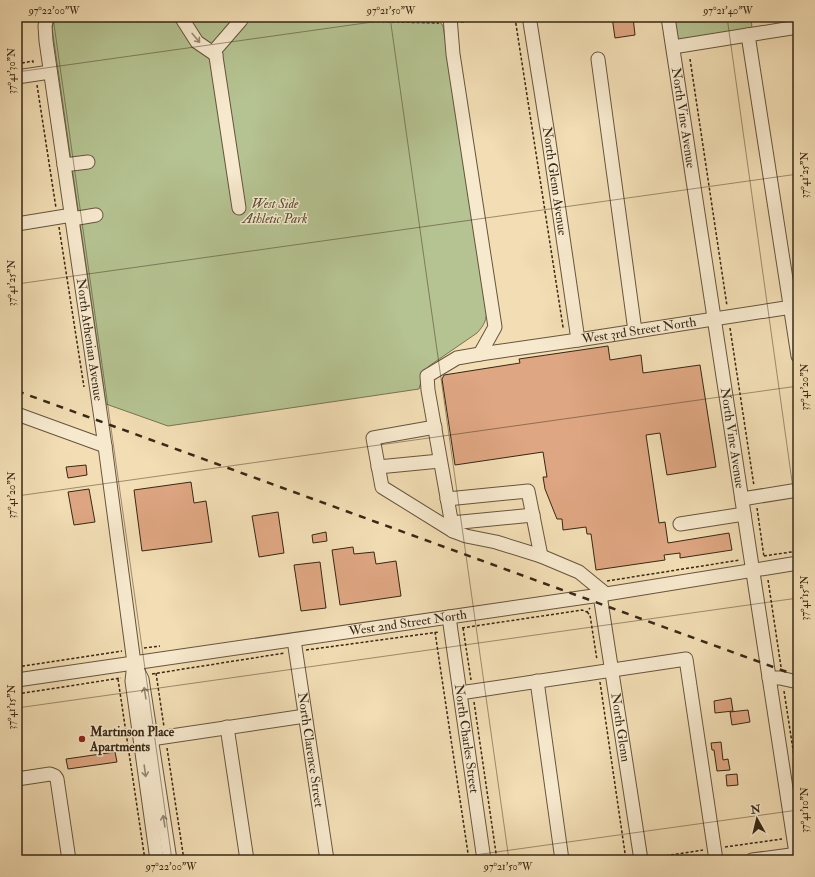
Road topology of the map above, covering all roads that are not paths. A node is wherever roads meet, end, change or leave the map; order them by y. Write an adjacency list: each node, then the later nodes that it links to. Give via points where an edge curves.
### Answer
1 (48, 17): 12 (street, North Athenian Avenue, via 45,26)
2 (181, 17): 10 (street, one-way to 10, via 197,42)
3 (242, 17): 10 (street, via 215,50)
4 (668, 17): 9 (street, North Vine Avenue)
5 (451, 20): 24 (street, via 453,54 495,327)
6 (527, 20): 23 (street, North Glenn Avenue, via 548,135)
7 (798, 27): 8 (street)
8 (748, 35): 9 (street); 20 (street)
9 (673, 47): 21 (street, North Vine Avenue)
10 (216, 55): 16 (street)
11 (598, 59): 22 (street)
12 (50, 72): 13 (street); 15 (street, North Athenian Avenue)
13 (17, 77)
14 (88, 162): 15 (street)
15 (64, 165): 18 (street, North Athenian Avenue)
16 (239, 208)
17 (96, 215): 18 (street)
18 (72, 217): 19 (street); 28 (street, North Athenian Avenue)
19 (17, 224)
20 (794, 306): 21 (street, West 3rd Street North); 25 (street)
21 (714, 318): 22 (street, West 3rd Street North); 33 (street, North Vine Avenue)
22 (635, 331): 23 (street, West 3rd Street North)
23 (578, 340): 24 (street, West 3rd Street North)
24 (480, 354): 27 (street, West 3rd Street North, via 457,358 427,376)
25 (798, 356)
26 (17, 414): 28 (street)
27 (435, 427): 29 (street); 30 (street, via 373,438)
28 (105, 446): 44 (street, North Athenian Avenue)
29 (440, 461): 30 (street); 32 (street)
30 (378, 467): 37 (street, via 382,487)
31 (798, 490): 33 (street)
32 (447, 499): 35 (street, via 528,491); 37 (street)
33 (742, 499): 34 (street, North Vine Avenue)
34 (744, 514): 36 (street); 40 (street, North Vine Avenue)
35 (533, 515): 37 (street); 38 (street)
36 (680, 524)
37 (452, 527): 38 (street, via 466,536)
38 (541, 556): 41 (street, via 579,572)
39 (798, 563): 40 (street, West 2nd Street North)
40 (753, 570): 41 (street, West 2nd Street North); 47 (street, North Vine Avenue)
41 (603, 594): 42 (street, West 2nd Street North); 45 (street, North Glenn)
42 (449, 617): 43 (street, West 2nd Street North); 51 (street, North Charles Street)
43 (295, 646): 44 (street, West 2nd Street North); 52 (street, North Clarence Street)
44 (134, 663): 46 (street, North Athenian Avenue); 48 (street, West 2nd Street North)
45 (612, 670): 49 (street); 64 (street, North Glenn); 65 (street, via 686,659)
46 (136, 676): 54 (street, one-way to 46, via 142,679); 58 (street, one-way to 58, via 132,681)
47 (768, 678): 50 (street); 56 (street, North Vine Avenue)
48 (17, 680)
49 (537, 682): 51 (street); 63 (street)
50 (798, 682)
51 (466, 692): 62 (street, North Charles Street)
52 (305, 716): 53 (street); 61 (street, North Clarence Street)
53 (227, 727): 54 (street); 60 (street)
54 (151, 739): 59 (street, one-way to 54)
55 (17, 779): 57 (street, via 50,774 57,779)
56 (797, 856): 66 (street)
57 (69, 860)
58 (157, 860)
59 (170, 860)
60 (247, 860)
61 (327, 860)
62 (484, 860)
63 (562, 860)
64 (641, 860)
65 (716, 860)
66 (752, 860)

